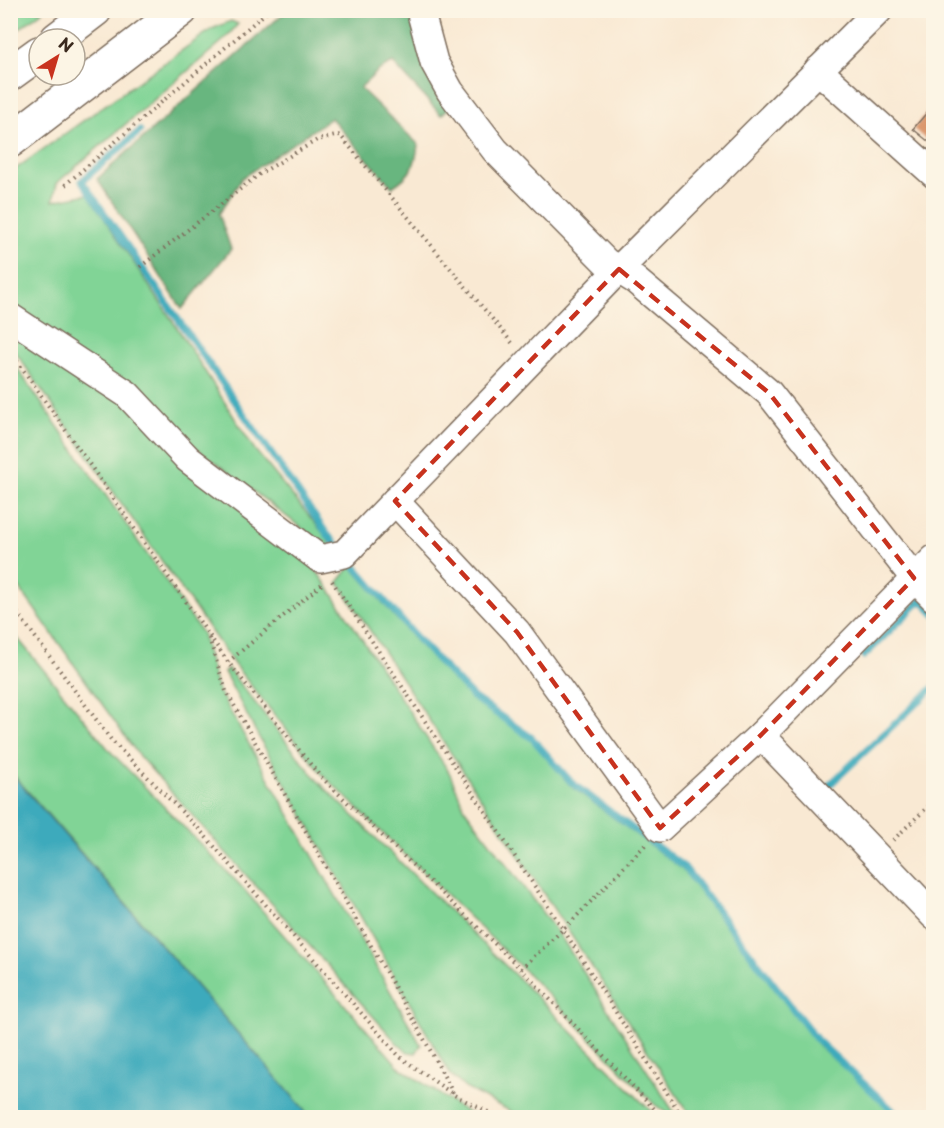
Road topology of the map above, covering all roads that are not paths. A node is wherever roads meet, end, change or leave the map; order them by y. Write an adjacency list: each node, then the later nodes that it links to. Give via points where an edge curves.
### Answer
1 (96, 10): 5 (highway)
2 (181, 10): 9 (highway)
3 (420, 10): 11 (street, via 434,62 450,91 495,150 606,262)
4 (879, 10): 7 (street)
5 (73, 27)
6 (27, 62): 8 (highway)
7 (818, 70): 10 (street); 11 (street)
8 (10, 74)
9 (10, 141)
10 (933, 174)
11 (619, 269): 13 (street); 15 (street, via 769,393)
12 (10, 317): 13 (street, via 127,394 188,459 320,559 344,554)
13 (394, 501): 17 (street, via 518,632 660,828)
14 (933, 559): 15 (street)
15 (914, 578): 16 (street); 17 (street)
16 (933, 598)
17 (761, 735): 18 (street)
18 (933, 916)

